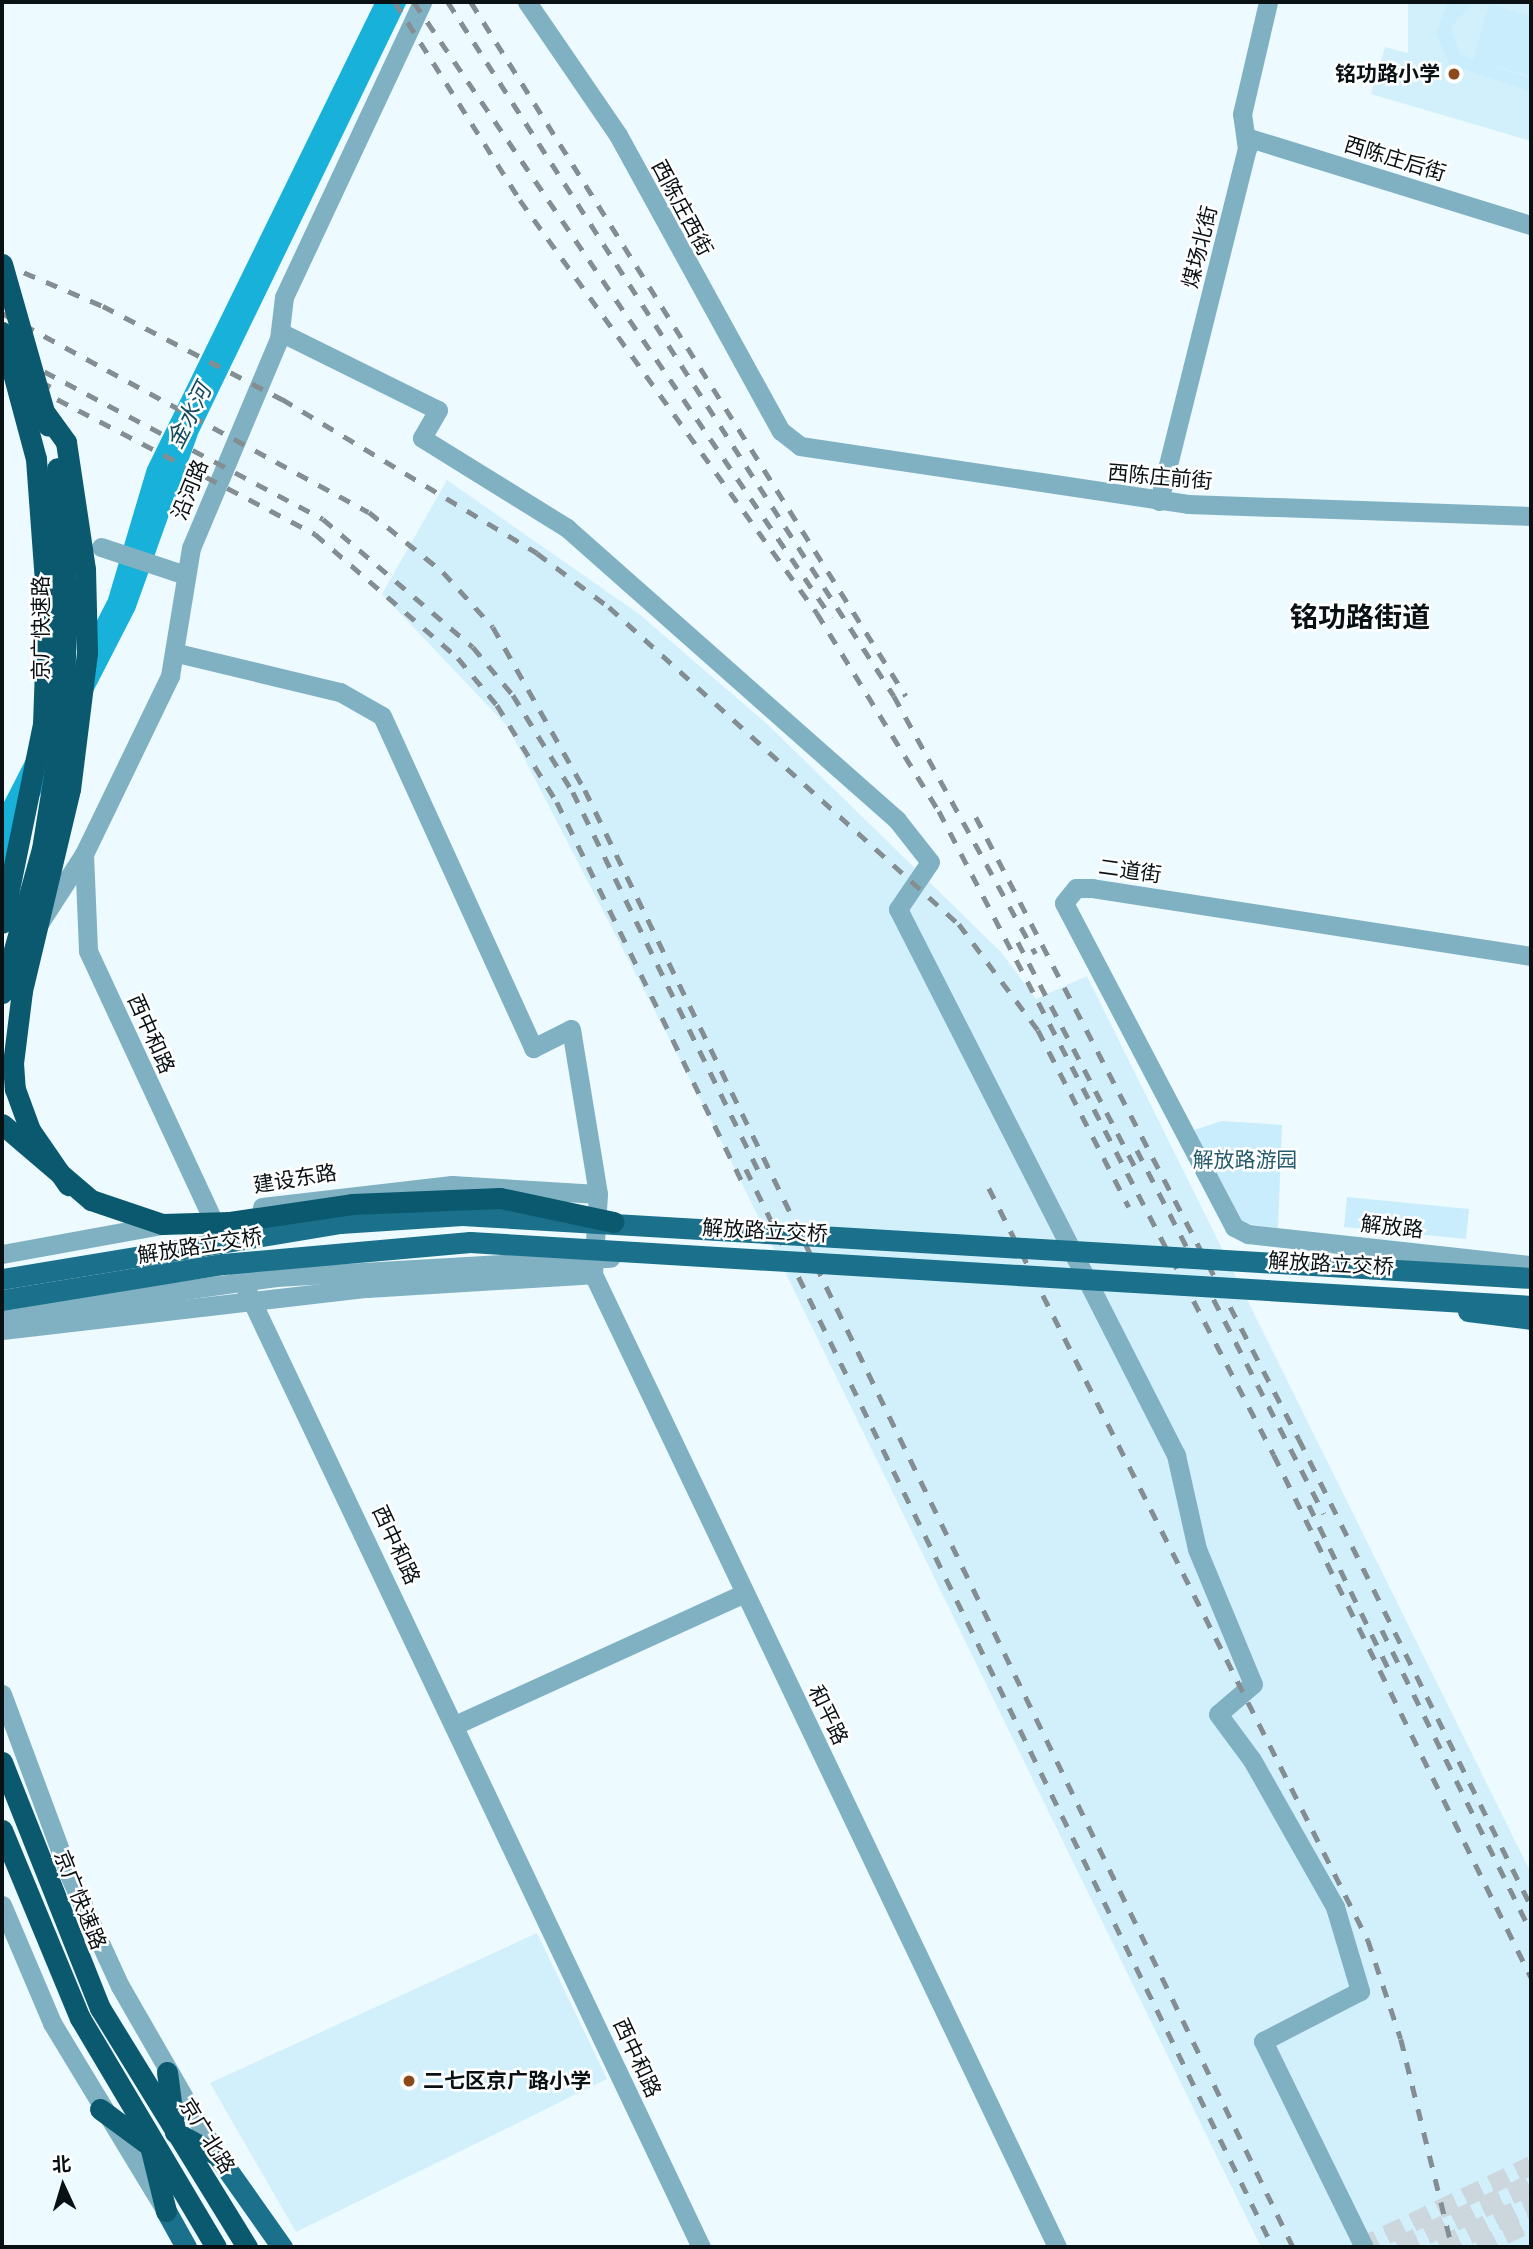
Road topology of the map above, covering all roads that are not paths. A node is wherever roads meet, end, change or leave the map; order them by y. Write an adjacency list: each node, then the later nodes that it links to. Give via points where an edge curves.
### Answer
1 (422, 2): 8 (street, 沿河路, via 285,297)
2 (527, 2): 10 (street, 西陈庄西街, via 618,135)
3 (1268, 2): 4 (street, 煤场北街, via 1242,114)
4 (1246, 137): 5 (street, 西陈庄后街); 11 (street, 煤场北街)
5 (1531, 225)
6 (2, 264): 9 (highway, 京广快速路, bridge)
7 (2, 331): 17 (highway, 京广快速路, bridge, via 36,459 47,610 43,724)
8 (280, 332): 14 (street, 沿河路, via 206,508); 57 (street, via 438,411 422,438 577,536 897,820 930,862 898,909 1176,1455 1198,1549 1253,1684 1218,1714 1252,1760 1335,1907 1360,1991 1263,2041)
9 (46, 414): 19 (highway, 京广快速路, bridge, via 65,544 66,685 42,849); 21 (highway, bridge, via 66,442 85,569 87,653 69,789 22,991 13,1063 15,1089 30,1130)
10 (791, 439): 11 (street, 西陈庄前街, via 800,446)
11 (1159, 501): 12 (street, 西陈庄前街)
12 (1531, 516)
13 (101, 547): 14 (street)
14 (186, 575): 15 (street, 沿河路)
15 (177, 653): 16 (street, 沿河路); 22 (street, 和平路, via 340,692 382,716 533,1048 571,1029)
16 (84, 854): 19 (street, 沿河路); 23 (street, 西中和路, via 88,951)
17 (2, 923)
18 (1531, 956): 25 (street, 二道街, via 1092,888 1067,896 1064,903 1228,1220)
19 (2, 993)
20 (2, 1124): 21 (highway, bridge)
21 (68, 1185): 24 (highway, bridge, via 122,1214 174,1225 434,1198 535,1201)
22 (598, 1194): 23 (street, 建设东路, via 452,1185); 29 (street, 和平路)
23 (210, 1217): 26 (street, 建设东路); 33 (street, 西中和路)
24 (614, 1222): 30 (main road, 解放路立交桥, bridge); 31 (main road, 解放路立交桥, bridge, via 391,1218)
25 (1248, 1234): 28 (street, 解放路)
26 (2, 1254)
27 (631, 1256): 32 (main road, 解放路立交桥, bridge, via 510,1244 413,1244 223,1264); 34 (main road, 解放路立交桥, bridge); 36 (street, bridge, via 276,1277)
28 (1531, 1265)
29 (593, 1274): 33 (street); 39 (street, 和平路)
30 (1531, 1278)
31 (2, 1279)
32 (2, 1300)
33 (252, 1300): 38 (street); 41 (street, 西中和路)
34 (1375, 1301): 35 (main road, 解放路立交桥, bridge); 37 (main road)
35 (1531, 1306)
36 (2, 1316)
37 (1531, 1319)
38 (2, 1330)
39 (744, 1592): 41 (street); 56 (street, 和平路)
40 (2, 1694): 46 (street, via 70,1877)
41 (455, 1725): 55 (street, 西中和路)
42 (2, 1762): 45 (highway, 京广快速路, via 69,1940)
43 (3, 1834): 52 (highway, via 48,1949 103,2062)
44 (2, 1905): 47 (street, via 52,2023)
45 (123, 2052): 48 (highway, 京广北路)
46 (167, 2072): 48 (highway); 49 (street)
47 (100, 2109): 50 (highway, via 150,2147)
48 (175, 2132): 49 (highway); 53 (highway, 京广北路)
49 (217, 2155): 54 (main road)
50 (166, 2211): 51 (main road)
51 (186, 2247)
52 (216, 2247)
53 (247, 2247)
54 (282, 2247)
55 (701, 2247)
56 (1057, 2247)
57 (1364, 2247)

